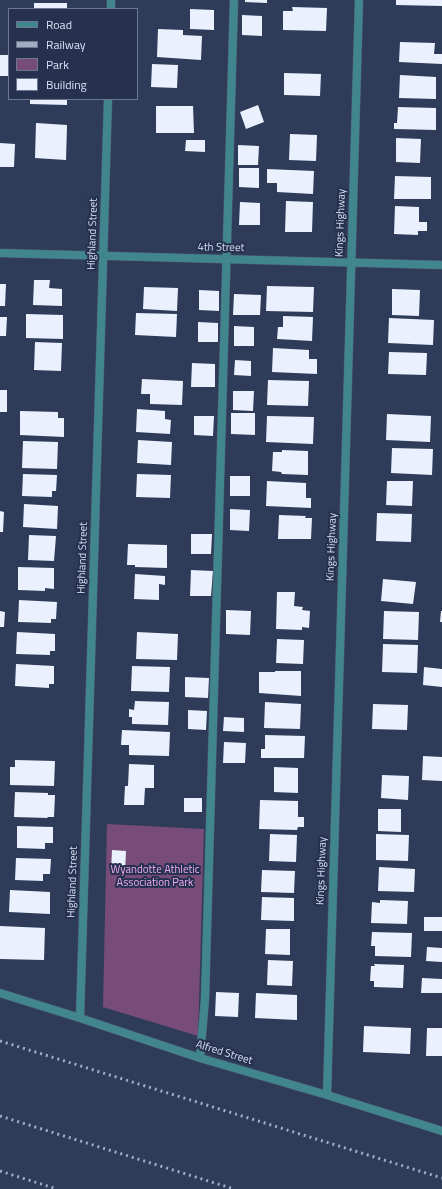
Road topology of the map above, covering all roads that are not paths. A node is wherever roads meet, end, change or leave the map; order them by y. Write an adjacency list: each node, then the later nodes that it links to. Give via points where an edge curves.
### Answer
1 (234, 0): 6 (street)
2 (359, 0): 7 (street, Kings Highway)
3 (108, 100): 5 (street, Highland Street)
4 (0, 253): 5 (street, 4th Street)
5 (103, 256): 6 (street, 4th Street); 10 (street, Highland Street)
6 (226, 259): 7 (street, 4th Street); 11 (street, via 205,999)
7 (351, 262): 8 (street, 4th Street); 12 (street, Kings Highway)
8 (442, 265)
9 (0, 993): 10 (street, Alfred Street)
10 (80, 1018): 11 (street, Alfred Street)
11 (200, 1058): 12 (street, Alfred Street)
12 (327, 1095): 13 (street, Alfred Street)
13 (442, 1131)

